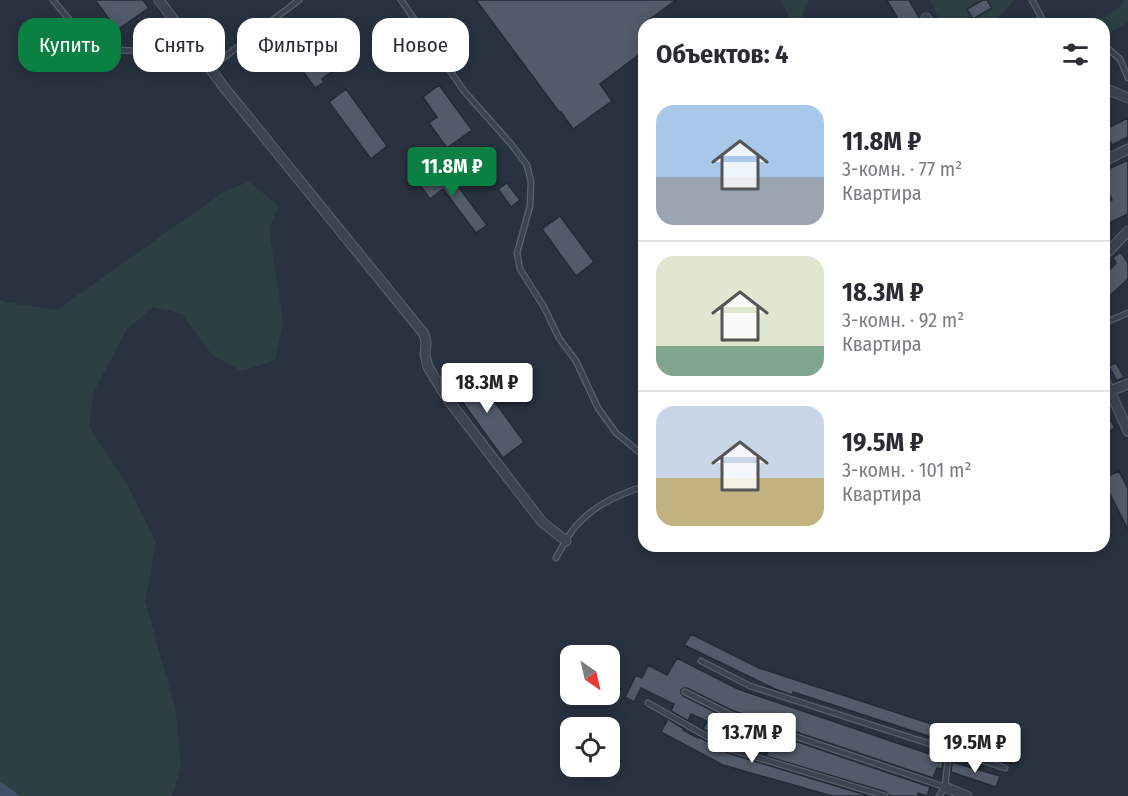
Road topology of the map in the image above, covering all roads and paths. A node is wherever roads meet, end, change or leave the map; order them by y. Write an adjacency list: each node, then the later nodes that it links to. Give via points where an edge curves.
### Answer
1 (53, 0): 9 (lane, via 86,40 115,50)
2 (159, 0): 6 (street)
3 (299, 0): 10 (lane)
4 (401, 0): 24 (lane, via 464,91 527,165 530,206 517,253 520,269 576,361 598,408 616,433)
5 (1032, 0): 7 (lane)
6 (172, 18)
7 (1042, 18)
8 (1110, 50): 12 (lane, via 1120,59)
9 (133, 51)
10 (225, 57)
11 (213, 72): 26 (street, via 424,334 428,367 449,402 542,522)
12 (1128, 78)
13 (1110, 91): 14 (street)
14 (1128, 99)
15 (1128, 149): 16 (street)
16 (1110, 157)
17 (1128, 231): 18 (street)
18 (1110, 250)
19 (1128, 313): 20 (lane)
20 (1110, 320)
21 (1128, 384): 22 (street)
22 (1110, 391): 23 (street)
23 (1128, 430)
24 (638, 451)
25 (638, 488): 26 (lane, via 593,509)
26 (566, 541): 27 (lane)
27 (556, 558)
28 (701, 661): 31 (lane, via 750,686)
29 (685, 692): 33 (lane, via 729,714)
30 (648, 703): 34 (lane, via 729,749)
31 (949, 750): 32 (lane); 33 (lane)
32 (1005, 768)
33 (945, 787): 35 (lane); 36 (street)
34 (885, 796)
35 (939, 796)
36 (967, 796)

